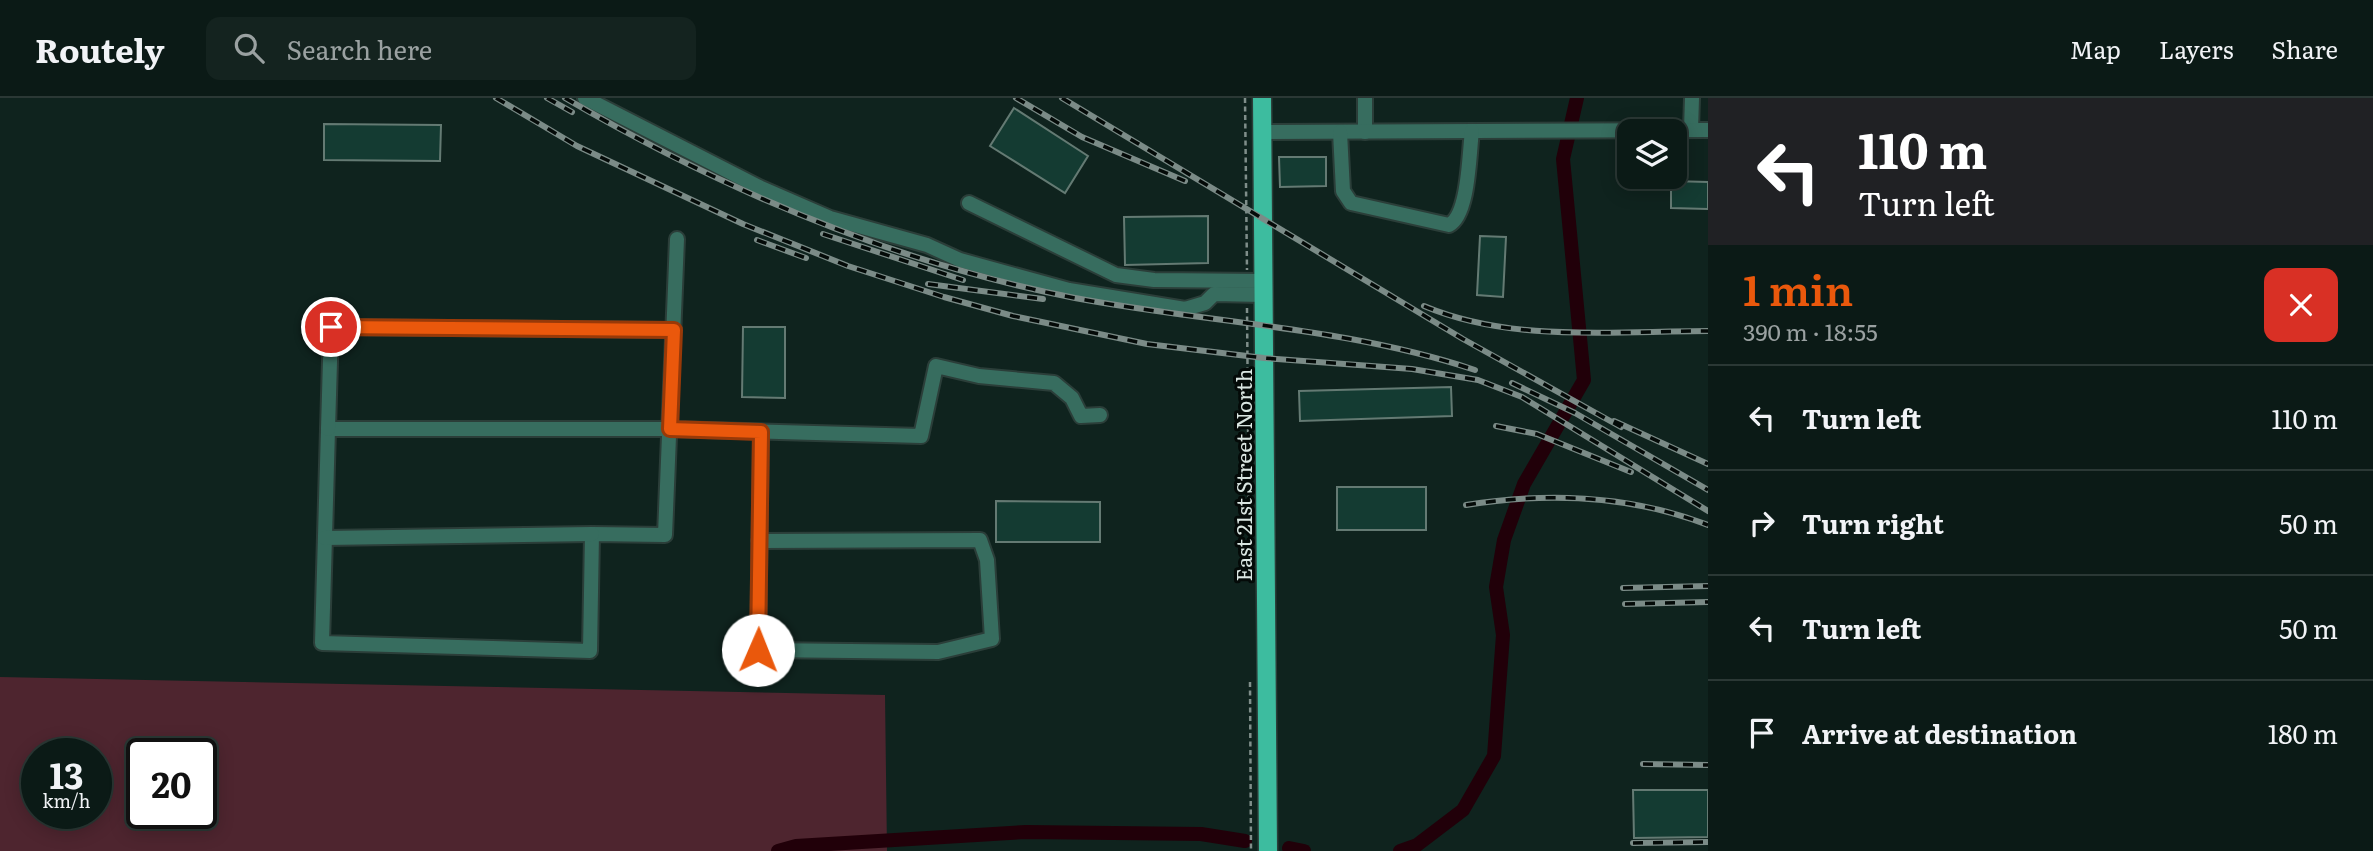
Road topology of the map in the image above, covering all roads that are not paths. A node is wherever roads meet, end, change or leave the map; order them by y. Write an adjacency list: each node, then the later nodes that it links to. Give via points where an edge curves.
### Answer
1 (585, 98): 13 (street, via 759,187 831,218 927,244 960,260 1069,290 1185,309 1205,303 1214,294)
2 (1262, 98): 8 (main road, East 21st Street North)
3 (1365, 98): 10 (street)
4 (1692, 98): 7 (street)
5 (1708, 130): 7 (street)
6 (1472, 131): 7 (street); 9 (street, via 1462,208 1449,225 1351,203 1343,191); 10 (street)
7 (1691, 131)
8 (1262, 132): 9 (street); 13 (main road, East 21st Street North)
9 (1340, 132): 10 (street)
10 (1365, 132)
11 (969, 203): 13 (street, via 1116,275)
12 (677, 239): 14 (street)
13 (1255, 288): 22 (main road, East 21st Street North)
14 (674, 330): 16 (street, via 331,327); 17 (street)
15 (1100, 415): 18 (street, via 1081,416 1072,398 1054,383 979,376 936,366 921,436)
16 (328, 429): 17 (street); 20 (street)
17 (670, 429): 18 (street); 19 (street, via 665,535)
18 (761, 432): 21 (street)
19 (592, 534): 20 (street); 20 (street, via 590,650 322,643)
20 (325, 538)
21 (759, 541): 21 (street, via 758,650 938,652 992,639 987,560 980,540)
22 (1268, 851)

